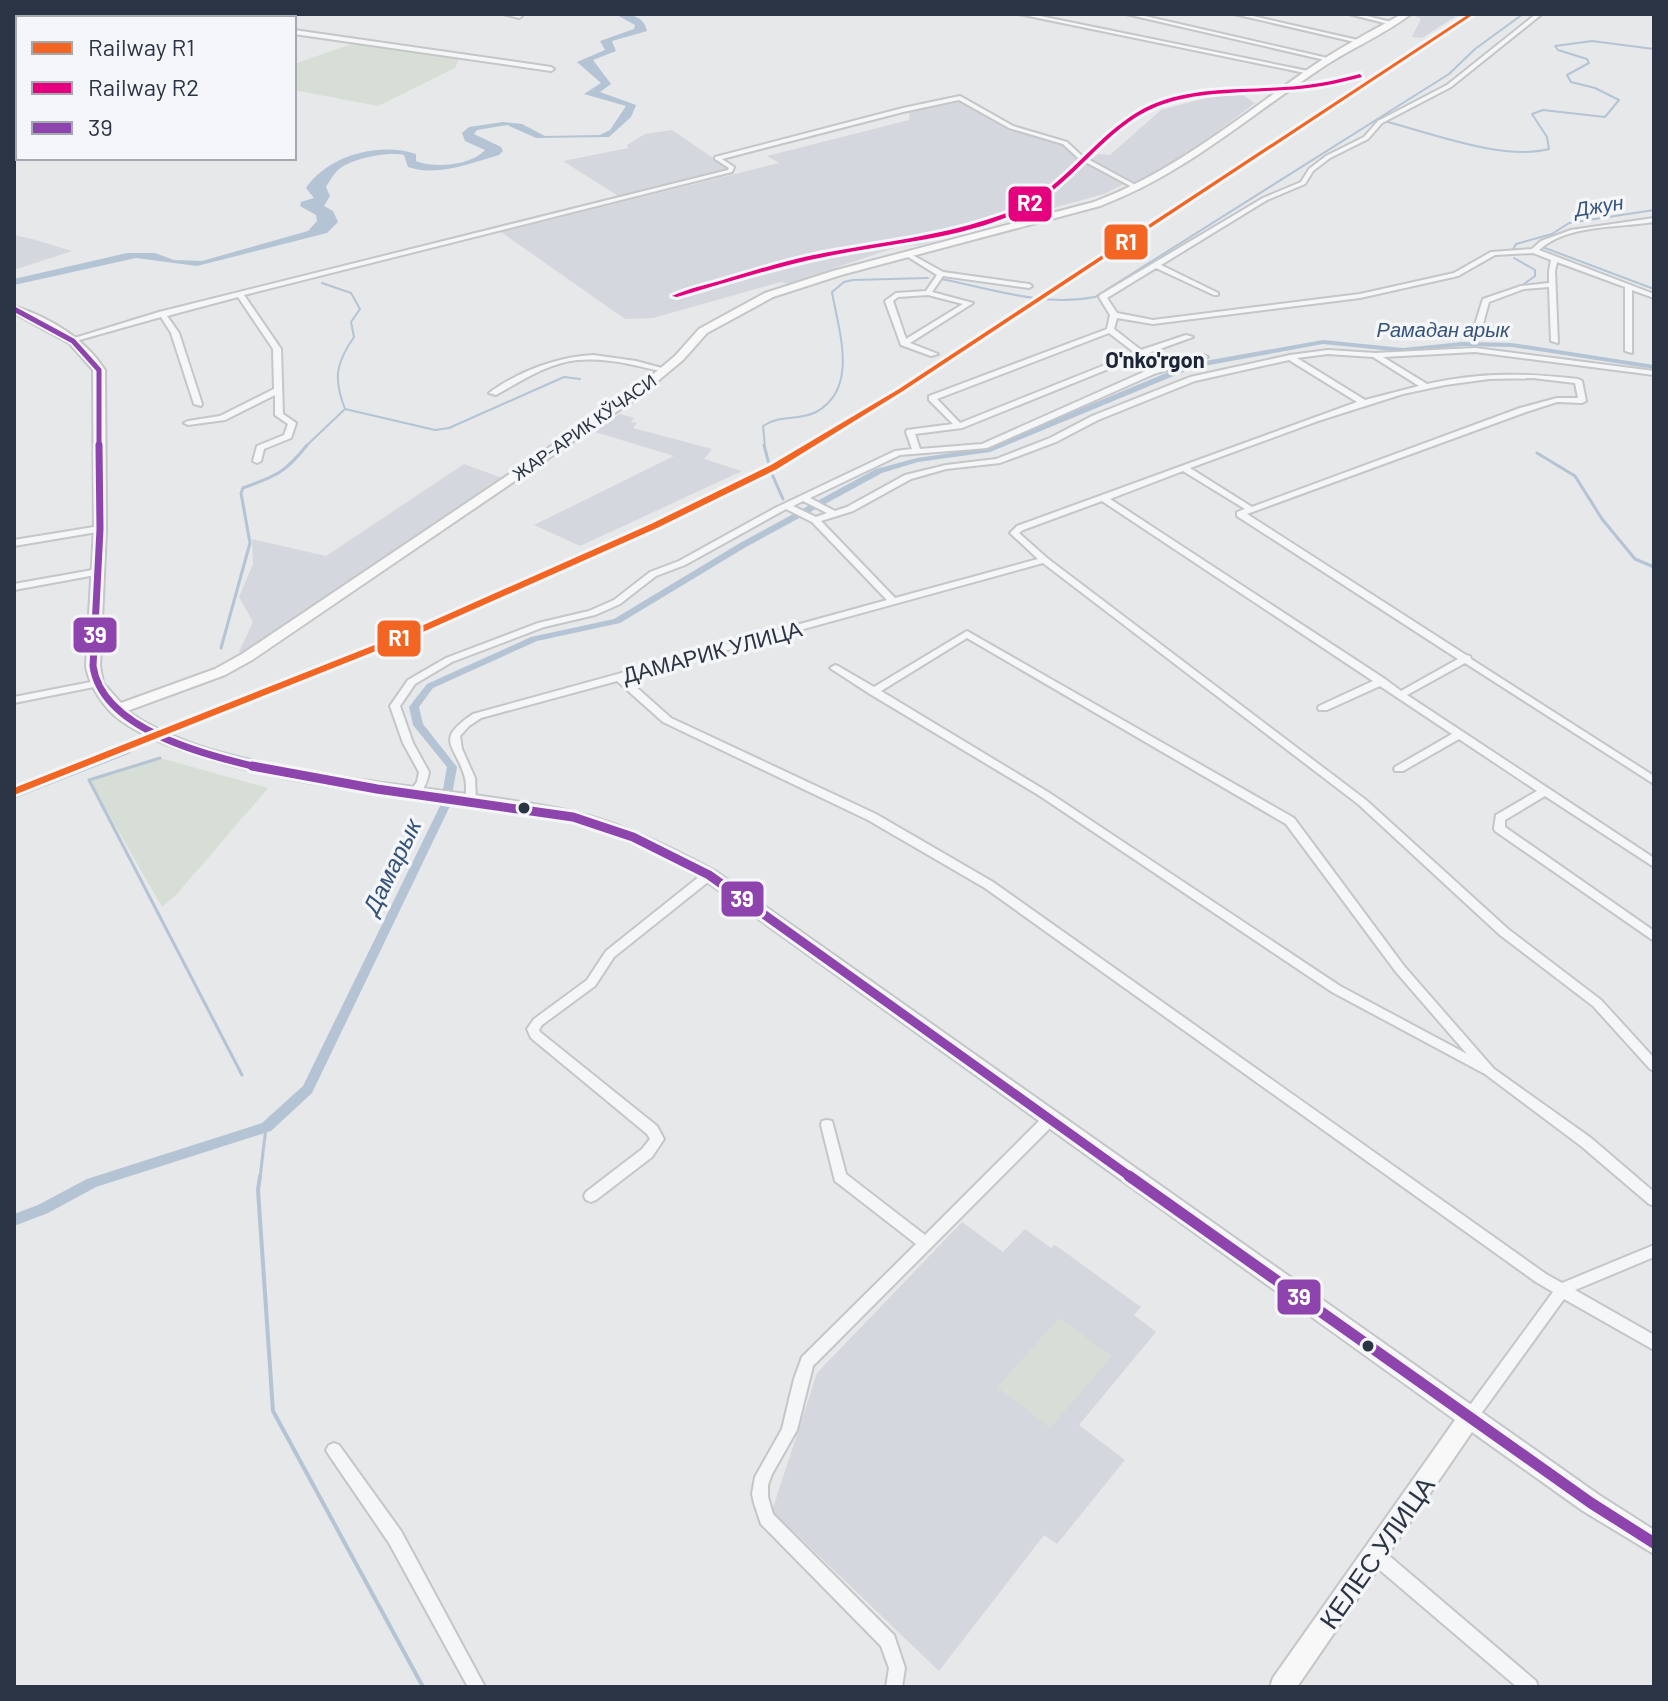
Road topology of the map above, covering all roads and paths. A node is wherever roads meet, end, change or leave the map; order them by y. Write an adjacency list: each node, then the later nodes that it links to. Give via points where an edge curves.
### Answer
1 (113, 14): 10 (highway)
2 (132, 14): 11 (street)
3 (506, 14): 12 (street)
4 (1022, 14): 18 (street)
5 (1129, 14): 16 (street)
6 (1237, 14): 15 (street)
7 (1352, 14): 13 (street)
8 (1407, 14): 13 (main road, ЖАР-АРИК КЎЧАСИ)
9 (1539, 14): 24 (street, via 1449,86 1328,157 1303,183 1265,199)
10 (101, 16)
11 (152, 16)
12 (519, 16)
13 (1392, 23): 15 (main road, ЖАР-АРИК КЎЧАСИ)
14 (296, 32): 17 (street)
15 (1359, 41): 16 (main road, ЖАР-АРИК КЎЧАСИ)
16 (1329, 59): 18 (main road, ЖАР-АРИК КЎЧАСИ)
17 (551, 69)
18 (1310, 72): 19 (main road, ЖАР-АРИК КЎЧАСИ, via 1206,147)
19 (1138, 188): 22 (main road, ЖАР-АРИК КЎЧАСИ, via 1097,204); 31 (street, via 1080,157 1065,143 1011,127 960,98 717,158 730,171)
20 (1654, 220): 21 (street, via 1562,236)
21 (1534, 251): 23 (street); 35 (street, via 1493,253 1456,275 1360,296 1153,322)
22 (907, 254): 25 (street); 48 (main road, ЖАР-АРИК КЎЧАСИ, via 785,289 741,308 703,331)
23 (1555, 258): 26 (street); 27 (street)
24 (1156, 265): 30 (street); 35 (street, via 1103,297)
25 (941, 274): 28 (street); 29 (street)
26 (1553, 285): 37 (street, via 1523,287 1486,301); 40 (street)
27 (1628, 285): 32 (street); 42 (street)
28 (1029, 286)
29 (928, 293): 41 (street, via 896,295 889,301); 41 (street, via 969,303)
30 (1216, 294)
31 (240, 295): 34 (street); 51 (street, via 277,349)
32 (1654, 296)
33 (14, 309): 39 (main road)
34 (162, 314): 39 (street); 53 (street, via 175,333)
35 (1114, 315): 36 (street)
36 (1110, 330): 43 (street); 56 (street, via 932,398)
37 (1477, 331)
38 (1189, 337): 43 (street)
39 (72, 340): 66 (main road, via 91,357 100,375)
40 (1555, 341)
41 (904, 343): 44 (street)
42 (1629, 351)
43 (1140, 353): 56 (street)
44 (934, 354)
45 (1375, 355): 47 (street, via 1328,352); 49 (street, via 1475,350); 50 (street)
46 (1204, 357): 57 (street, via 1151,372 984,446)
47 (1290, 357): 54 (street); 64 (street, via 1193,379 997,461 908,477)
48 (665, 370): 52 (street, via 592,355 566,358); 81 (main road, ЖАР-АРИК КЎЧАСИ, via 247,657)
49 (1654, 373)
50 (1425, 386): 54 (street); 63 (street, via 1537,376 1578,381 1584,398 1523,410)
51 (279, 390): 55 (street, via 222,418); 58 (street, via 279,415 292,423 288,436 260,448)
52 (493, 393)
53 (198, 404)
54 (1365, 404): 59 (street)
55 (188, 423)
56 (959, 426): 57 (street, via 910,432)
57 (917, 451): 60 (street, via 898,453)
58 (257, 461)
59 (1184, 468): 61 (street); 63 (street)
60 (803, 498): 62 (street); 64 (street)
61 (1103, 498): 68 (street, via 1014,533); 75 (street)
62 (786, 506): 65 (street); 86 (street, via 653,574 617,602 526,630 449,660 411,682 395,706 424,772)
63 (1250, 509): 72 (street, via 1240,517)
64 (835, 514): 65 (street)
65 (815, 520): 71 (street)
66 (100, 529): 67 (street); 69 (main road)
67 (14, 543)
68 (1044, 560): 71 (street, ДАМАРИК УЛИЦА); 91 (street, via 1362,802 1504,932 1597,1003)
69 (98, 572): 70 (street); 76 (main road)
70 (14, 587)
71 (892, 600): 74 (street, ДАМАРИК УЛИЦА)
72 (1467, 658): 78 (street); 84 (street)
73 (835, 668): 77 (street)
74 (619, 677): 87 (street, ДАМАРИК УЛИЦА, via 477,716 462,725 453,745 471,778); 99 (street, via 667,720 872,817 989,885)
75 (1382, 681): 78 (street); 80 (street)
76 (96, 684): 79 (street); 81 (main road)
77 (873, 692): 92 (street, via 1044,794 1336,989); 92 (street, via 967,634 1290,821 1400,969)
78 (1402, 694): 82 (street)
79 (14, 700)
80 (1323, 708)
81 (117, 710): 86 (main road, via 170,741 220,758)
82 (1460, 734): 83 (street); 85 (street)
83 (1399, 769)
84 (1654, 781)
85 (1545, 791): 88 (street); 90 (street, via 1500,818 1499,828)
86 (412, 795): 87 (main road)
87 (465, 801): 89 (main road, via 604,825)
88 (1654, 863)
89 (709, 875): 93 (main road); 95 (street, via 627,939 591,983 533,1029 657,1139 647,1153)
90 (1654, 937)
91 (1654, 1066)
92 (1490, 1072): 96 (street)
93 (1049, 1120): 97 (street); 101 (main road)
94 (827, 1125): 97 (street, via 840,1177)
95 (591, 1196)
96 (1654, 1200)
97 (926, 1243): 106 (street, via 807,1362 788,1431 764,1475 760,1494 767,1519 888,1641 897,1668)
98 (1654, 1251): 99 (street)
99 (1563, 1289): 100 (street); 101 (street)
100 (1654, 1343)
101 (1470, 1417): 103 (main road); 104 (main road, КЕЛЕС УЛИЦА)
102 (334, 1450): 105 (street, via 395,1537)
103 (1654, 1543)
104 (1374, 1554): 107 (main road, КЕЛЕС УЛИЦА); 108 (street)
105 (477, 1687)
106 (894, 1687)
107 (1282, 1687)
108 (1530, 1687)

